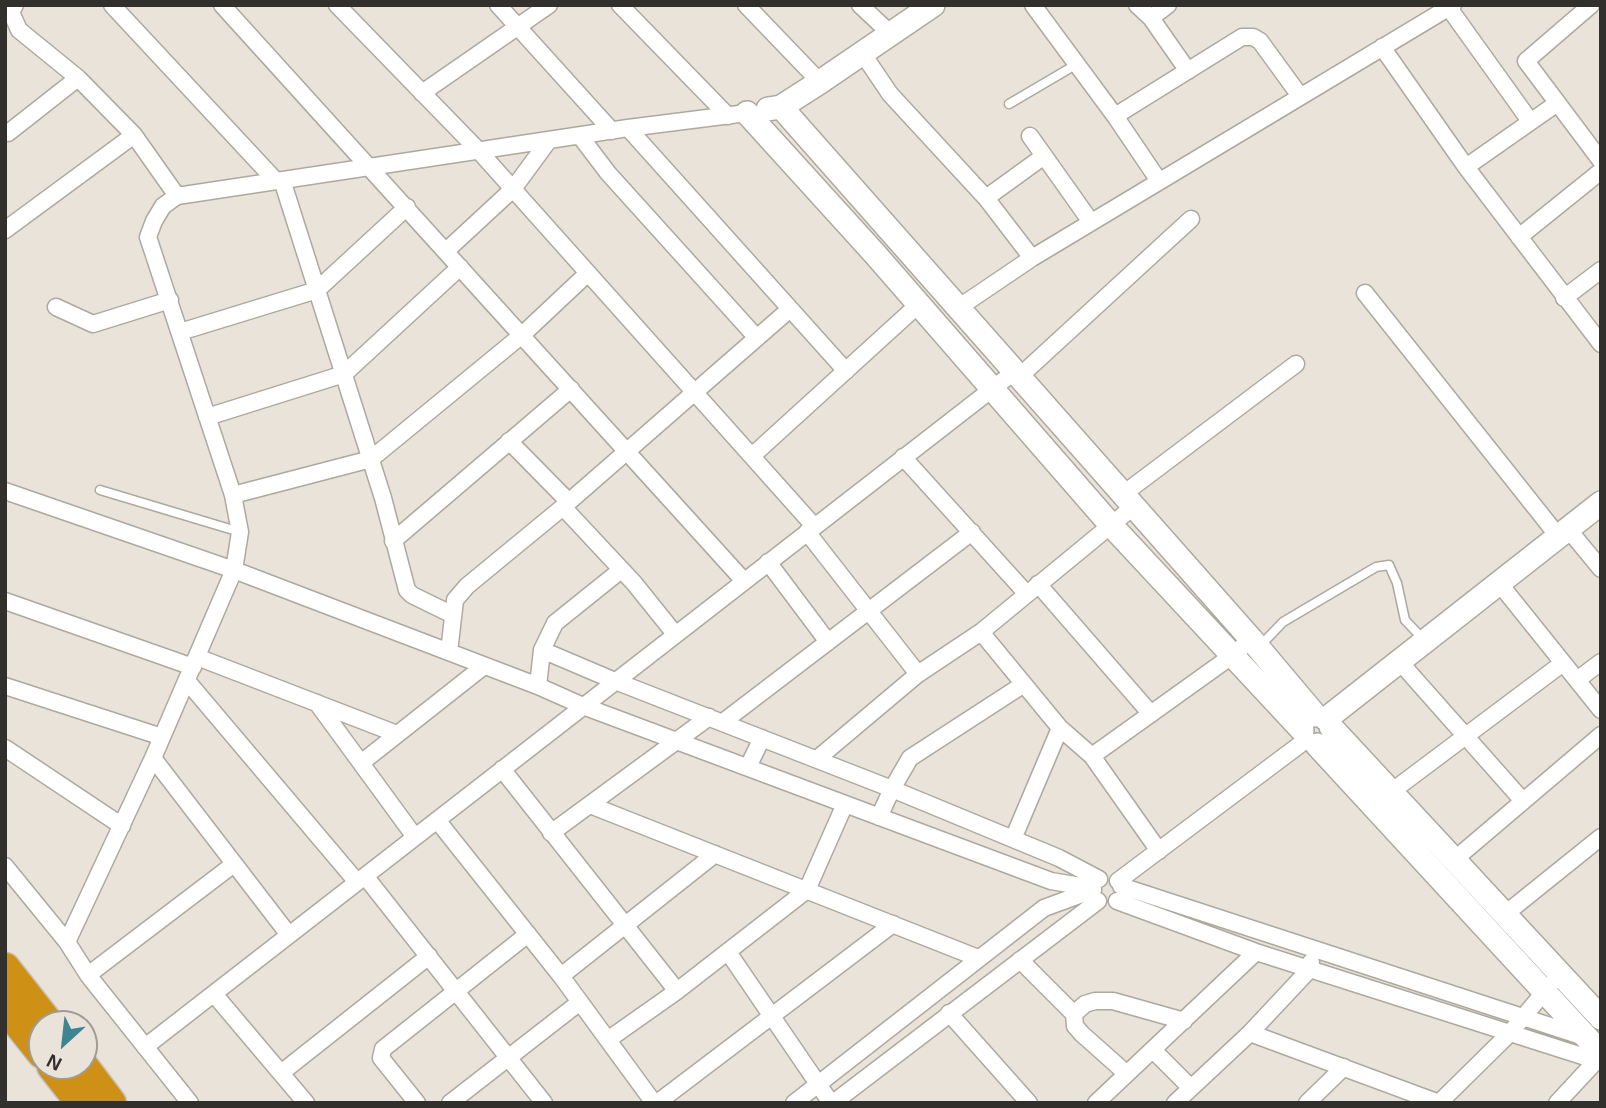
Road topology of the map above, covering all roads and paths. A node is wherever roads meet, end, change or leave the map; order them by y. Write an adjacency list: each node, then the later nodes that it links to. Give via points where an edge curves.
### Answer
1 (15, 5): 23 (street, via 11,12 19,30)
2 (112, 5): 45 (street)
3 (222, 5): 42 (street)
4 (337, 5): 25 (street)
5 (498, 5): 17 (street)
6 (548, 5): 17 (street)
7 (620, 5): 30 (street)
8 (746, 5): 24 (street)
9 (860, 5): 18 (street)
10 (933, 5): 18 (street)
11 (1033, 5): 21 (street)
12 (1137, 5): 16 (street)
13 (1168, 5): 16 (street)
14 (1591, 5): 28 (street, via 1526,61)
15 (1451, 7): 19 (street); 32 (street)
16 (1151, 19): 22 (street)
17 (518, 26): 25 (street); 33 (street)
18 (892, 35): 20 (street)
19 (1382, 47): 26 (street); 43 (street)
20 (863, 54): 24 (street); 49 (street, via 890,94)
21 (1077, 64): 27 (lane); 31 (street)
22 (1188, 71): 26 (street, via 1242,37 1253,37); 31 (street)
23 (78, 78): 34 (street); 35 (street)
24 (820, 82): 29 (street)
25 (422, 93): 39 (street)
26 (1300, 96): 46 (street)
27 (1009, 104)
28 (1556, 104): 32 (street); 41 (street)
29 (780, 107): 30 (street); 66 (street)
30 (738, 115): 33 (street); 64 (street)
31 (1115, 116): 46 (street)
32 (1530, 121): 43 (street)
33 (620, 130): 36 (street); 67 (street)
34 (8, 133)
35 (134, 135): 48 (street); 53 (street)
36 (580, 136): 38 (street); 70 (street)
37 (1030, 136): 40 (street)
38 (549, 141): 39 (street); 47 (street)
39 (479, 151): 42 (street); 47 (street)
40 (1044, 156): 49 (street); 52 (street)
41 (1601, 161)
42 (371, 167): 45 (street); 50 (street)
43 (1466, 167): 54 (street)
44 (1601, 171): 54 (street)
45 (279, 181): 48 (street); 60 (street)
46 (1159, 181): 52 (street)
47 (513, 190): 55 (street); 59 (street)
48 (177, 196): 63 (street, via 163,205 148,237)
49 (986, 198): 56 (street)
50 (407, 207): 55 (street); 60 (street)
51 (1191, 219): 75 (street)
52 (1091, 222): 56 (street)
53 (5, 230)
54 (1519, 237): 62 (street)
55 (446, 251): 57 (street)
56 (1032, 258): 66 (street)
57 (460, 267): 69 (street); 74 (street)
58 (1601, 270): 62 (street)
59 (588, 273): 69 (street); 78 (street)
60 (317, 290): 68 (street); 74 (street)
61 (1365, 293): 95 (street)
62 (1564, 298): 71 (street)
63 (170, 300): 65 (street, via 93,324); 68 (street)
64 (919, 304): 73 (street); 76 (street)
65 (56, 307)
66 (958, 308): 75 (street)
67 (790, 309): 70 (street); 73 (street)
68 (180, 332): 79 (street)
69 (522, 335): 77 (street); 84 (street)
70 (757, 338): 78 (street)
71 (1601, 344)
72 (1296, 364): 88 (street)
73 (846, 371): 82 (street)
74 (344, 374): 79 (street); 84 (street)
75 (1017, 374): 76 (street); 88 (street)
76 (992, 387): 83 (street); 91 (street)
77 (571, 389): 80 (street); 81 (street)
78 (695, 392): 81 (street); 82 (street)
79 (207, 417): 87 (street)
80 (509, 441): 90 (street); 96 (street)
81 (627, 451): 90 (street); 101 (street)
82 (751, 456): 92 (street)
83 (903, 457): 92 (street); 94 (street)
84 (371, 459): 87 (street); 96 (street)
85 (100, 490): 93 (lane)
86 (5, 491): 99 (street)
87 (233, 495): 93 (street)
88 (1128, 501): 91 (street); 111 (street)
89 (1601, 503): 95 (street)
90 (566, 504): 100 (street); 106 (street, via 467,586 455,600)
91 (1110, 524): 103 (street); 114 (street)
92 (810, 529): 97 (street); 105 (street)
93 (240, 532): 99 (street)
94 (972, 532): 103 (street); 105 (street)
95 (1563, 532): 98 (street); 102 (street)
96 (393, 541): 106 (street, via 407,590)
97 (768, 562): 101 (street); 110 (street)
98 (1601, 569)
99 (234, 570): 113 (street); 119 (street)
100 (621, 570): 108 (street); 112 (street, via 555,623)
101 (744, 581): 108 (street)
102 (1499, 583): 109 (street); 117 (street)
103 (1032, 588): 107 (street); 129 (street)
104 (5, 601): 119 (street)
105 (868, 611): 110 (street); 120 (street)
106 (453, 615): 113 (street)
107 (981, 632): 120 (street); 123 (street)
108 (675, 634): 122 (street)
109 (1425, 641): 111 (lane, via 1405,620 1389,565 1376,567); 115 (street)
110 (828, 642): 130 (street)
111 (1255, 643): 114 (street); 132 (street)
112 (542, 650): 122 (street); 125 (street)
113 (449, 652): 118 (street)
114 (1233, 655): 129 (street); 132 (street)
115 (1399, 662): 132 (street); 135 (street)
116 (1601, 662): 121 (street)
117 (1563, 663): 121 (street); 135 (street)
118 (484, 666): 125 (street); 133 (street)
119 (192, 668): 126 (street); 136 (street); 163 (street)
120 (918, 674): 142 (street)
121 (1577, 680): 128 (street)
122 (615, 681): 127 (street); 130 (street)
123 (1024, 684): 131 (street); 146 (street, via 910,758)
124 (5, 686): 136 (street)
125 (538, 686): 127 (street)
126 (317, 703): 133 (street); 143 (street)
127 (583, 706): 138 (street); 145 (street)
128 (1601, 710)
129 (1151, 714): 140 (street)
130 (716, 720): 137 (street); 138 (street)
131 (1060, 728): 140 (street); 157 (street)
132 (1316, 729): 147 (street); 158 (street); 186 (street)
133 (397, 734): 143 (street)
134 (1601, 735): 148 (street)
135 (1465, 736): 147 (street); 148 (street)
136 (162, 737): 141 (street)
137 (762, 738): 142 (street); 144 (street)
138 (678, 740): 144 (street); 150 (street)
139 (5, 748): 153 (street)
140 (1092, 756): 158 (street)
141 (153, 758): 153 (street); 161 (street)
142 (817, 759): 146 (street)
143 (361, 763): 155 (street)
144 (748, 767): 149 (street)
145 (502, 769): 152 (street); 154 (street)
146 (892, 789): 151 (street); 157 (street)
147 (1391, 792): 160 (street)
148 (1523, 801): 160 (street)
149 (845, 804): 151 (street); 164 (street)
150 (590, 805): 154 (street); 159 (street)
151 (879, 817): 165 (street, via 1052,881)
152 (437, 820): 155 (street); 170 (street)
153 (121, 826): 172 (street)
154 (551, 832): 169 (street)
155 (415, 837): 163 (street)
156 (1601, 837): 167 (street)
157 (1013, 839): 165 (street, via 1059,858)
158 (1159, 851): 166 (street)
159 (715, 854): 164 (street); 169 (street)
160 (1454, 860): 167 (street)
161 (234, 864): 171 (street); 182 (street)
162 (5, 866): 172 (street)
163 (361, 879): 171 (street); 176 (street)
164 (807, 890): 168 (street); 174 (street)
165 (1096, 890): 166 (street, via 1109,876); 166 (street, via 1104,904); 177 (street, via 1044,908); 178 (street)
166 (1118, 890): 173 (street); 175 (street)
167 (1504, 915): 181 (street)
168 (893, 924): 177 (street); 193 (street)
169 (625, 926): 183 (street); 185 (street)
170 (528, 934): 183 (street); 184 (street)
171 (289, 935): 187 (street)
172 (67, 942): 182 (street)
173 (1311, 948): 180 (street); 194 (street)
174 (728, 952): 185 (street); 193 (street)
175 (1256, 952): 180 (street); 196 (street)
176 (429, 957): 184 (street); 206 (street)
177 (978, 958): 210 (street)
178 (1020, 960): 191 (street); 192 (street)
179 (5, 968): 190 (highway)
180 (1311, 969): 197 (street); 198 (street)
181 (1560, 974): 186 (street); 195 (street)
182 (88, 975): 201 (street)
183 (561, 976): 188 (street)
184 (457, 991): 204 (street); 216 (street, via 383,1049 381,1058)
185 (677, 991): 200 (street)
186 (1544, 992): 194 (street); 203 (street)
187 (214, 994): 201 (street); 206 (street)
188 (580, 1002): 200 (street); 204 (street)
189 (5, 1007): 199 (highway)
190 (38, 1010)
191 (949, 1013): 221 (street); 222 (street)
192 (1074, 1014): 196 (street, via 1085,1004 1113,1001); 207 (street, via 1075,1026 1082,1034)
193 (772, 1016): 210 (street); 219 (street)
194 (1524, 1017): 198 (street); 203 (street)
195 (1601, 1018)
196 (1184, 1021): 202 (street)
197 (1250, 1032): 205 (street); 211 (street)
198 (1510, 1033): 203 (street); 226 (street)
199 (28, 1036)
200 (609, 1039): 219 (street)
201 (145, 1047): 214 (street)
202 (1153, 1050): 207 (street); 211 (street)
203 (1597, 1051): 227 (street)
204 (509, 1058): 217 (street); 218 (street)
205 (1344, 1067): 225 (street); 226 (street)
206 (281, 1073): 215 (street)
207 (1127, 1074): 223 (street)
208 (63, 1080): 212 (highway)
209 (94, 1080): 213 (highway)
210 (819, 1083): 220 (street); 221 (street)
211 (1191, 1088): 224 (street)
212 (81, 1103)
213 (111, 1103)
214 (190, 1103)
215 (306, 1103)
216 (417, 1103)
217 (450, 1103)
218 (544, 1103)
219 (655, 1103)
220 (794, 1103)
221 (832, 1103)
222 (1029, 1103)
223 (1096, 1103)
224 (1175, 1103)
225 (1307, 1103)
226 (1439, 1103)
227 (1557, 1103)

